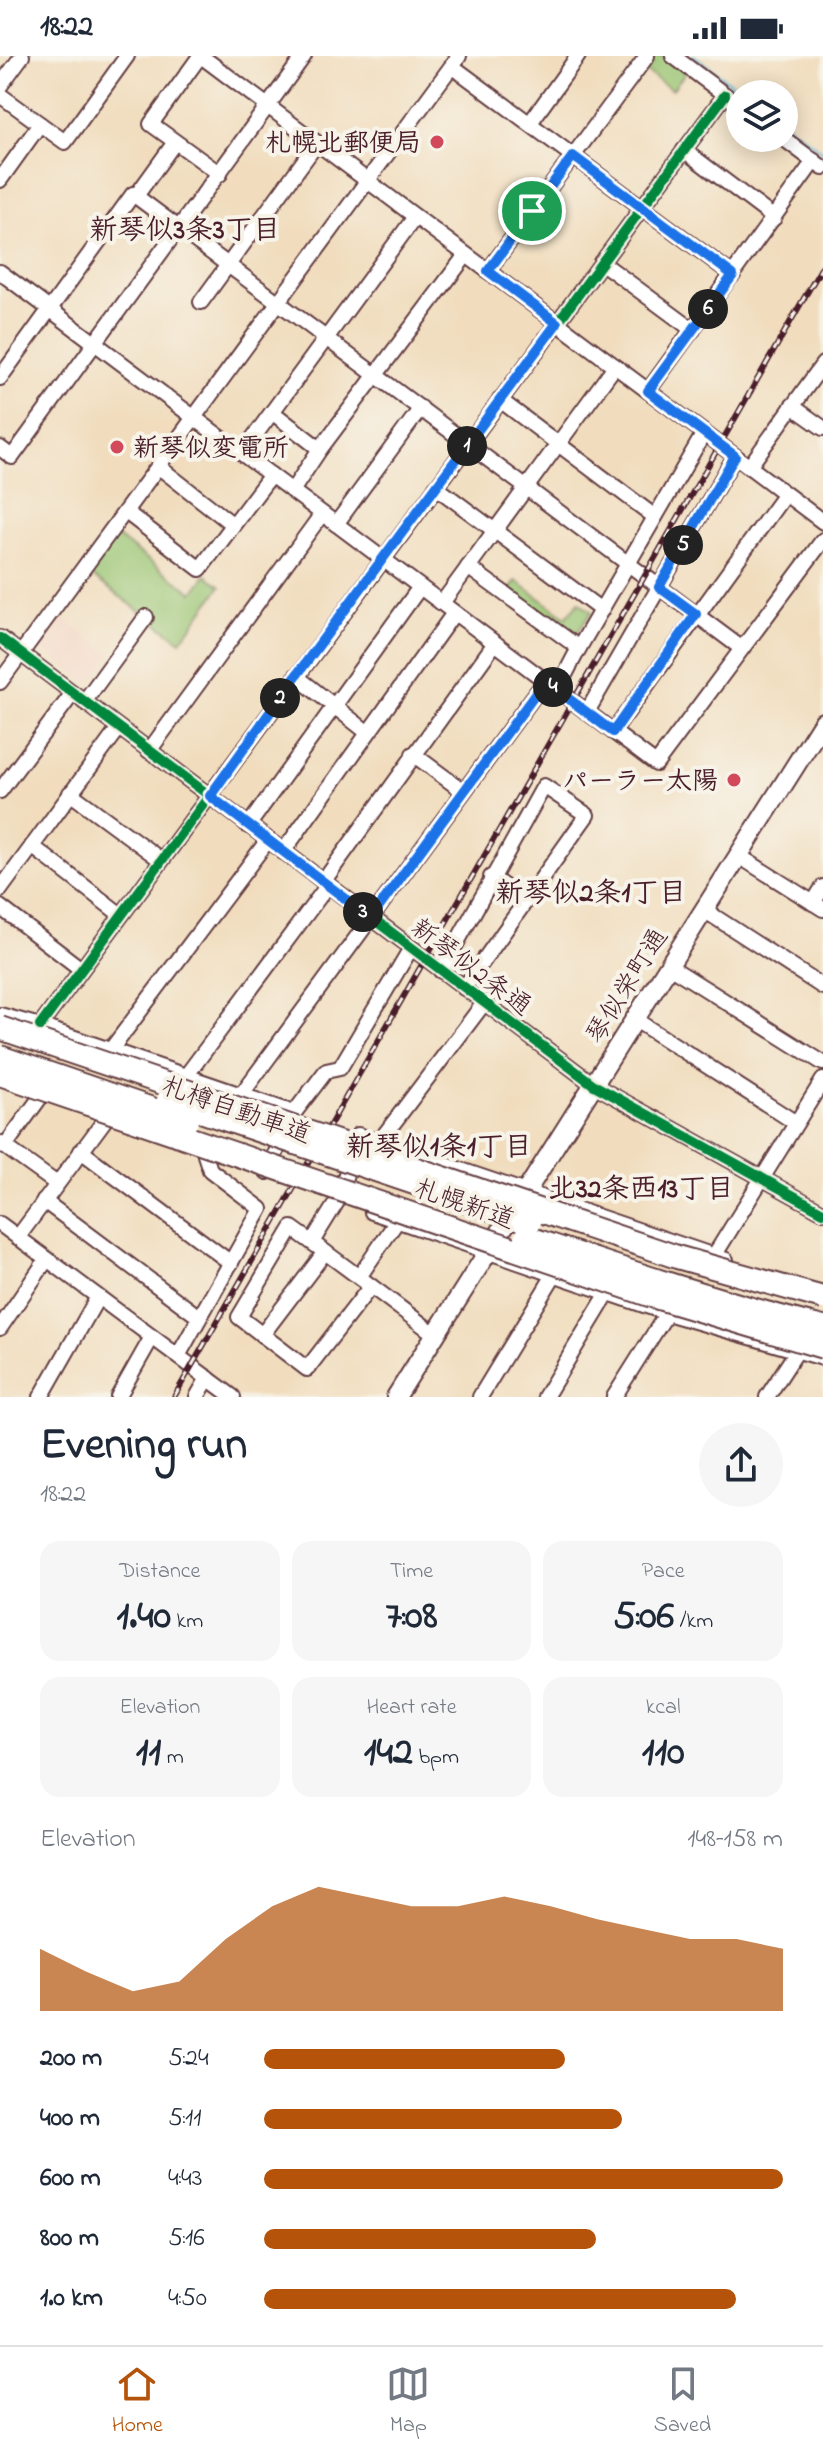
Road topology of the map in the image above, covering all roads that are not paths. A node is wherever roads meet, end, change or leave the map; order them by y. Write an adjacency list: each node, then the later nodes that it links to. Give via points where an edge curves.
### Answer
1 (22, 56): 9 (street)
2 (127, 56): 14 (street, via 65,142)
3 (201, 56): 12 (street); 15 (street, via 151,124)
4 (304, 56): 12 (street)
5 (647, 56): 19 (street)
6 (673, 56): 11 (street)
7 (569, 59): 13 (street)
8 (452, 60): 13 (street); 23 (street)
9 (0, 86)
10 (0, 95): 14 (street)
11 (725, 95): 18 (street)
12 (269, 107): 16 (street); 21 (street)
13 (530, 123): 19 (street)
14 (40, 124): 22 (street)
15 (175, 142): 21 (street); 24 (street)
16 (317, 143): 23 (street); 31 (street)
17 (798, 149): 20 (street)
18 (684, 150): 25 (street); 27 (street)
19 (573, 156): 25 (street); 32 (street)
20 (818, 164): 27 (street)
21 (220, 174): 28 (street)
22 (0, 180)
23 (368, 181): 26 (street); 36 (street)
24 (136, 196): 28 (street); 37 (street)
25 (642, 207): 30 (street); 34 (street)
26 (415, 217): 29 (street); 40 (street)
27 (774, 218): 34 (street)
28 (180, 228): 31 (street); 41 (street)
29 (466, 255): 32 (street); 44 (street)
30 (601, 262): 38 (street); 39 (street)
31 (229, 265): 35 (street); 36 (street)
32 (488, 271): 38 (street)
33 (1, 275): 37 (street)
34 (733, 275): 39 (street)
35 (201, 302)
36 (279, 303): 40 (street); 51 (street)
37 (50, 309): 41 (street); 45 (street)
38 (557, 323): 43 (street); 47 (street)
39 (693, 330): 46 (street)
40 (328, 338): 44 (street); 50 (street)
41 (95, 343): 51 (street); 56 (street, via 12,457)
42 (823, 364): 48 (street)
43 (615, 366): 46 (street); 54 (street)
44 (376, 375): 49 (street); 57 (street)
45 (0, 378)
46 (648, 391): 53 (street)
47 (500, 400): 54 (street); 55 (street)
48 (792, 406): 52 (street); 61 (street)
49 (421, 408): 55 (street); 72 (street)
50 (272, 412): 57 (street); 58 (street)
51 (195, 418): 58 (street); 60 (street)
52 (823, 428)
53 (704, 433): 59 (street); 69 (street)
54 (558, 443): 64 (street); 69 (street)
55 (468, 444): 63 (street); 64 (street)
56 (0, 448)
57 (320, 449): 65 (street)
58 (242, 453): 62 (street)
59 (735, 456): 61 (street); 79 (street)
60 (159, 467): 67 (street); 71 (street)
61 (749, 467): 66 (street)
62 (271, 475): 65 (street); 71 (street)
63 (436, 487): 73 (street); 75 (street)
64 (526, 487): 73 (street); 76 (street)
65 (292, 491): 68 (street)
66 (785, 494): 70 (street); 83 (street)
67 (126, 512): 71 (street, via 200,569); 89 (street)
68 (322, 514): 72 (street); 100 (street)
69 (655, 517): 76 (street)
70 (823, 522)
71 (232, 524)
72 (336, 524): 75 (street)
73 (495, 531): 77 (street); 81 (street)
74 (823, 540): 88 (street)
75 (383, 559): 78 (street); 90 (street)
76 (628, 563): 79 (street); 81 (street)
77 (468, 567): 80 (street); 87 (street)
78 (420, 587): 80 (street); 94 (street)
79 (659, 587): 83 (street); 95 (street)
80 (442, 603): 82 (street)
81 (601, 610): 87 (street)
82 (454, 613): 86 (street); 98 (street)
83 (696, 614): 88 (street); 99 (street)
84 (146, 617): 93 (street)
85 (0, 638): 89 (street, 新琴似2条通)
86 (495, 643): 92 (street); 101 (street)
87 (579, 648): 92 (street)
88 (741, 648): 99 (street, via 656,764)
89 (21, 654): 91 (street); 93 (street, 新琴似2条通)
90 (296, 676): 94 (street); 105 (street)
91 (0, 682)
92 (551, 685): 95 (street); 103 (street)
93 (78, 698): 97 (street, 新琴似2条通); 102 (street)
94 (333, 705): 98 (street); 106 (street)
95 (587, 712): 99 (street)
96 (823, 722): 110 (main road, 琴似栄町通)
97 (119, 728): 100 (street, 新琴似2条通); 104 (street)
98 (367, 732): 109 (street)
99 (613, 732)
100 (149, 751): 105 (street, 新琴似2条通)
101 (413, 754): 103 (street); 113 (street)
102 (0, 791)
103 (463, 791): 121 (street)
104 (70, 793): 108 (street); 111 (street)
105 (210, 796): 106 (street, 新琴似2条通); 111 (street)
106 (248, 826): 107 (street, 新琴似2条通)
107 (268, 840): 109 (street, 新琴似2条通); 134 (street)
108 (32, 846): 115 (street); 120 (street)
109 (283, 852): 113 (street, 新琴似2条通)
110 (739, 856): 117 (street); 119 (main road, 琴似栄町通)
111 (161, 860): 120 (street)
112 (491, 877): 116 (street); 116 (street, via 544,786 587,815); 125 (street)
113 (326, 883): 121 (street, 新琴似2条通); 138 (street)
114 (823, 887): 117 (street)
115 (1, 888)
116 (524, 901): 127 (street)
117 (818, 906)
118 (0, 907): 124 (street)
119 (704, 910): 123 (main road, 琴似栄町通); 126 (street)
120 (121, 915): 124 (street)
121 (371, 918): 122 (street, 新琴似2条通); 143 (street)
122 (411, 948): 125 (street, 新琴似2条通); 144 (street, via 340,1068 326,1071)
123 (669, 966): 130 (main road, 琴似栄町通); 136 (street)
124 (81, 969): 131 (street)
125 (441, 971): 127 (street, 新琴似2条通)
126 (823, 987)
127 (464, 988): 128 (street, 新琴似2条通)
128 (484, 1003): 141 (street, 新琴似2条通); 147 (street)
129 (0, 1015): 131 (street)
130 (634, 1019): 141 (main road, 琴似栄町通); 146 (street)
131 (40, 1026): 134 (street)
132 (0, 1028): 171 (highway, 札幌新道, bridge, via 677,1257)
133 (0, 1045): 173 (highway, 札樽自動車道, bridge, via 668,1269)
134 (110, 1051): 138 (street)
135 (0, 1057): 176 (highway, 札樽自動車道, bridge, via 661,1282)
136 (823, 1063)
137 (0, 1074): 180 (highway, 札幌新道, bridge, via 655,1297)
138 (186, 1076): 143 (street)
139 (823, 1080): 146 (street)
140 (0, 1085): 142 (street)
141 (594, 1085): 151 (street, 新琴似2条通); 153 (main road, 琴似栄町通)
142 (42, 1095): 145 (street); 148 (street)
143 (241, 1095): 144 (street)
144 (294, 1113): 150 (street, via 265,1176)
145 (107, 1117): 149 (street); 150 (street)
146 (796, 1123): 151 (street)
147 (379, 1142): 153 (street); 154 (street, via 358,1135)
148 (2, 1144): 152 (street)
149 (81, 1151): 152 (street); 165 (street)
150 (205, 1155): 165 (street, via 210,1170 261,1209)
151 (761, 1177): 156 (street, 新琴似2条通); 163 (street)
152 (57, 1184): 155 (street)
153 (526, 1193): 162 (main road, 琴似栄町通); 163 (street)
154 (338, 1200): 157 (street); 160 (street)
155 (44, 1201): 159 (street); 174 (street)
156 (823, 1212)
157 (397, 1221): 162 (street); 167 (street)
158 (0, 1224): 159 (street)
159 (18, 1237): 164 (street)
160 (312, 1242): 161 (street); 177 (street, via 292,1228 239,1317)
161 (325, 1252): 167 (street); 177 (street)
162 (488, 1252): 166 (street); 178 (main road, 琴似栄町通)
163 (714, 1256): 168 (street)
164 (47, 1259): 170 (street); 175 (street)
165 (231, 1263): 174 (street)
166 (554, 1275): 169 (street); 191 (street)
167 (365, 1282): 177 (street, via 307,1369); 178 (street)
168 (823, 1287)
169 (608, 1293): 172 (street); 192 (street)
170 (98, 1297): 179 (street); 186 (street)
171 (823, 1298)
172 (667, 1313): 181 (street); 193 (street)
173 (823, 1313)
174 (199, 1317): 182 (street)
175 (0, 1328)
176 (823, 1328)
177 (262, 1335)
178 (436, 1335): 190 (main road, 琴似栄町通)
179 (152, 1337): 182 (street); 187 (street)
180 (823, 1347)
181 (797, 1351): 183 (street); 185 (street)
182 (178, 1356): 184 (street)
183 (823, 1358)
184 (208, 1378): 188 (street); 189 (street)
185 (773, 1395)
186 (41, 1397)
187 (118, 1397)
188 (197, 1397)
189 (233, 1397)
190 (396, 1397)
191 (480, 1397)
192 (545, 1397)
193 (614, 1397)

